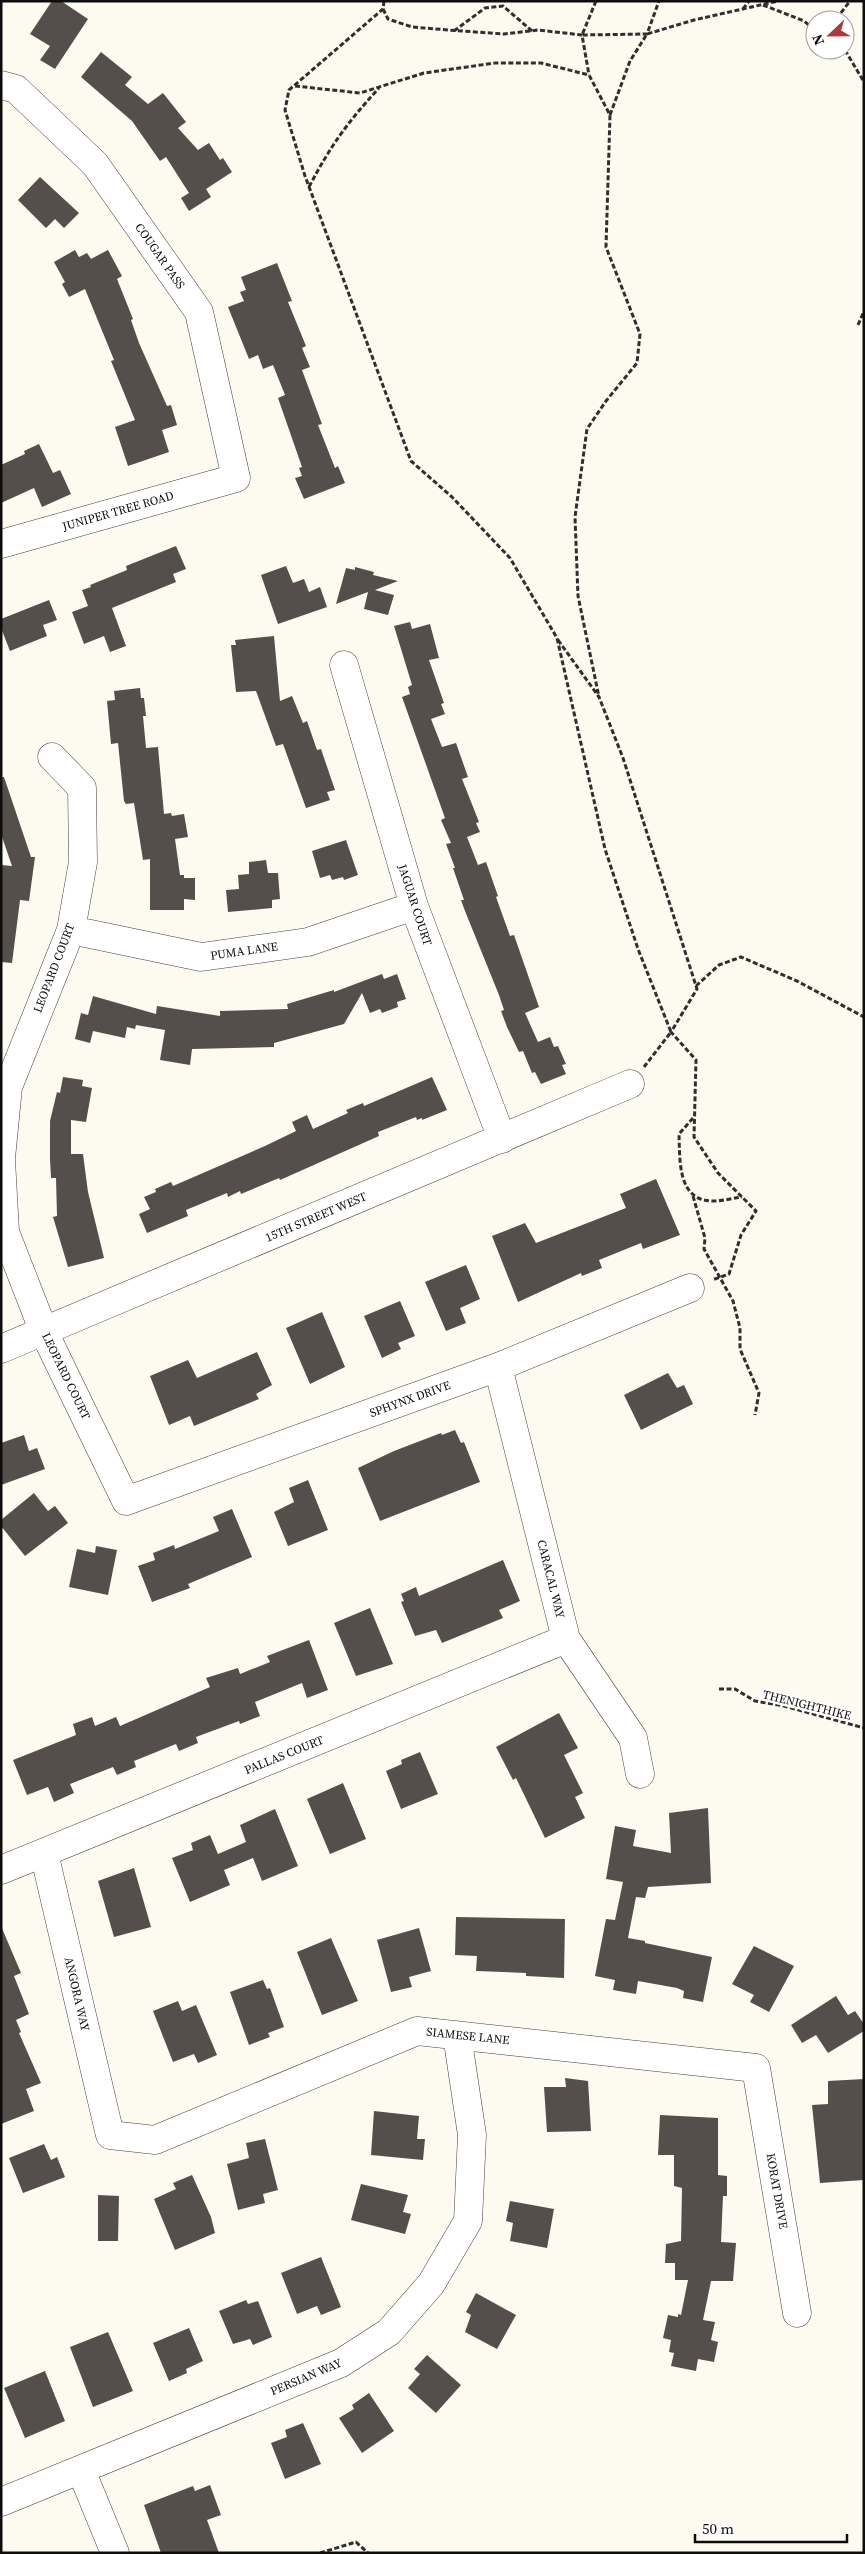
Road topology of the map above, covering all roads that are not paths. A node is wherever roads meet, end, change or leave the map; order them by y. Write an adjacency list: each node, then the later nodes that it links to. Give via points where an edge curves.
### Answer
1 (1, 85): 2 (street, COUGAR PASS, via 16,89 95,164 199,312)
2 (236, 478): 3 (street, JUNIPER TREE ROAD)
3 (1, 544)
4 (344, 665): 6 (street, JAGUAR COURT)
5 (52, 756): 7 (street, LEOPARD COURT, via 82,788 83,862)
6 (414, 906): 7 (street, PUMA LANE, via 308,942 200,958); 9 (street, JAGUAR COURT)
7 (70, 930): 10 (street, LEOPARD COURT, via 8,1087)
8 (630, 1084): 9 (street, 15TH STREET WEST)
9 (502, 1139): 12 (street, 15TH STREET WEST)
10 (1, 1159): 12 (street, LEOPARD COURT, via 5,1232)
11 (690, 1288): 14 (street, SPHYNX DRIVE)
12 (44, 1332): 13 (street, 15TH STREET WEST); 15 (street, LEOPARD COURT)
13 (1, 1349)
14 (498, 1367): 15 (street, SPHYNX DRIVE); 16 (street, CARACAL WAY)
15 (126, 1501)
16 (566, 1639): 17 (street, CARACAL WAY, via 633,1738); 18 (street, PALLAS COURT)
17 (640, 1774)
18 (44, 1853): 19 (street, PALLAS COURT); 22 (street, ANGORA WAY)
19 (1, 1870)
20 (457, 2035): 21 (street, SIAMESE LANE); 22 (street, SIAMESE LANE, via 416,2031 155,2140); 24 (street, PERSIAN WAY, via 472,2135 468,2221 431,2284 390,2332 341,2363)
21 (756, 2068): 23 (street, KORAT DRIVE)
22 (110, 2135)
23 (797, 2313)
24 (81, 2470): 25 (street, PERSIAN WAY); 26 (street)
25 (1, 2502)
26 (115, 2553)

